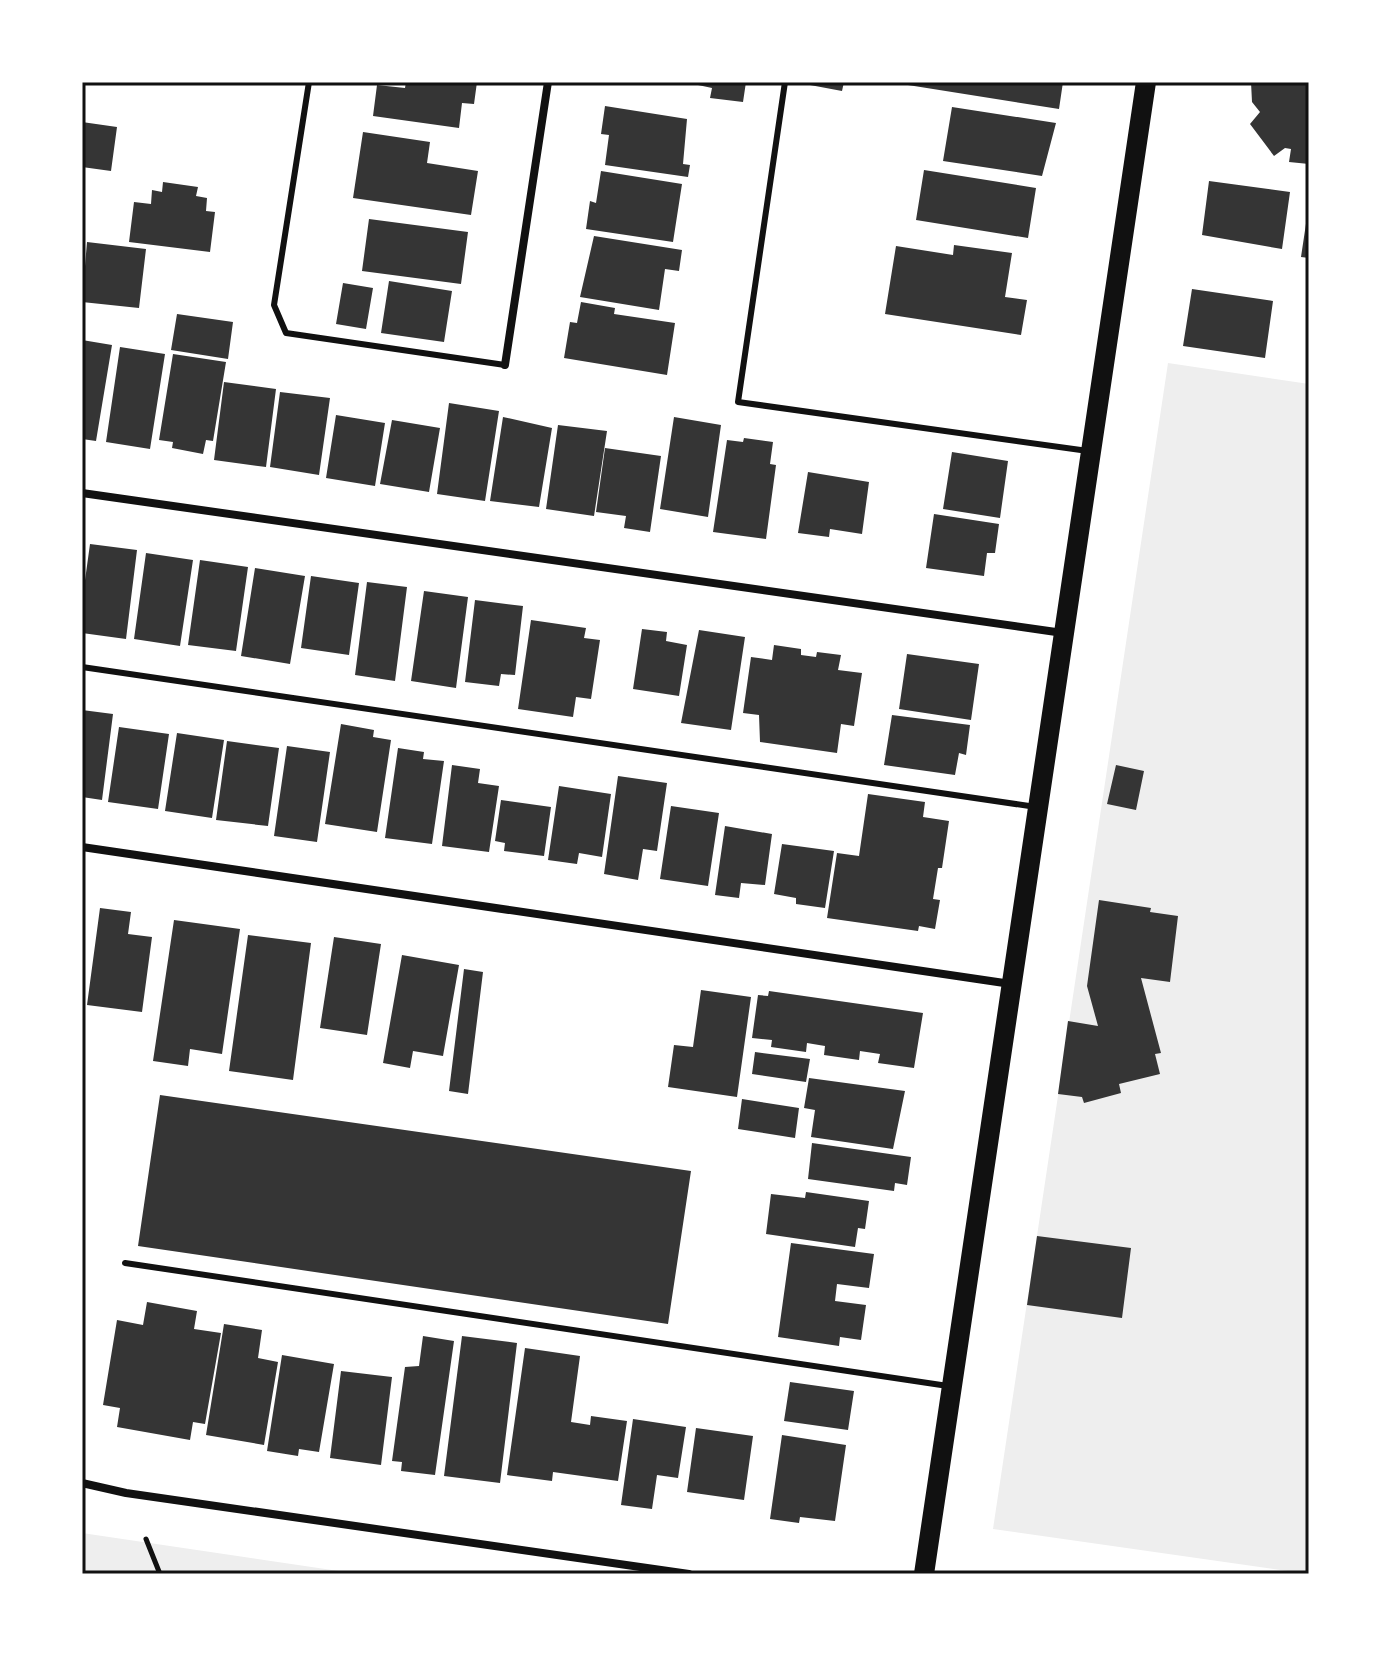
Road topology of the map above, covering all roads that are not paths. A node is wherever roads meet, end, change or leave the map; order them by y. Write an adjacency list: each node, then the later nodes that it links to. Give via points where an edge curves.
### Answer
1 (309, 82): 5 (lane, via 274,305 286,333)
2 (548, 82): 5 (street)
3 (785, 82): 6 (lane, via 738,402)
4 (1146, 82): 6 (main road)
5 (505, 365)
6 (1092, 451): 8 (main road)
7 (82, 493): 8 (street)
8 (1064, 633): 10 (main road)
9 (82, 667): 10 (lane)
10 (1038, 807): 12 (main road)
11 (82, 847): 12 (street)
12 (1013, 984): 14 (main road)
13 (125, 1263): 14 (lane)
14 (951, 1387): 18 (main road)
15 (82, 1483): 16 (street)
16 (657, 1572): 17 (street)
17 (689, 1574)
18 (924, 1574)

